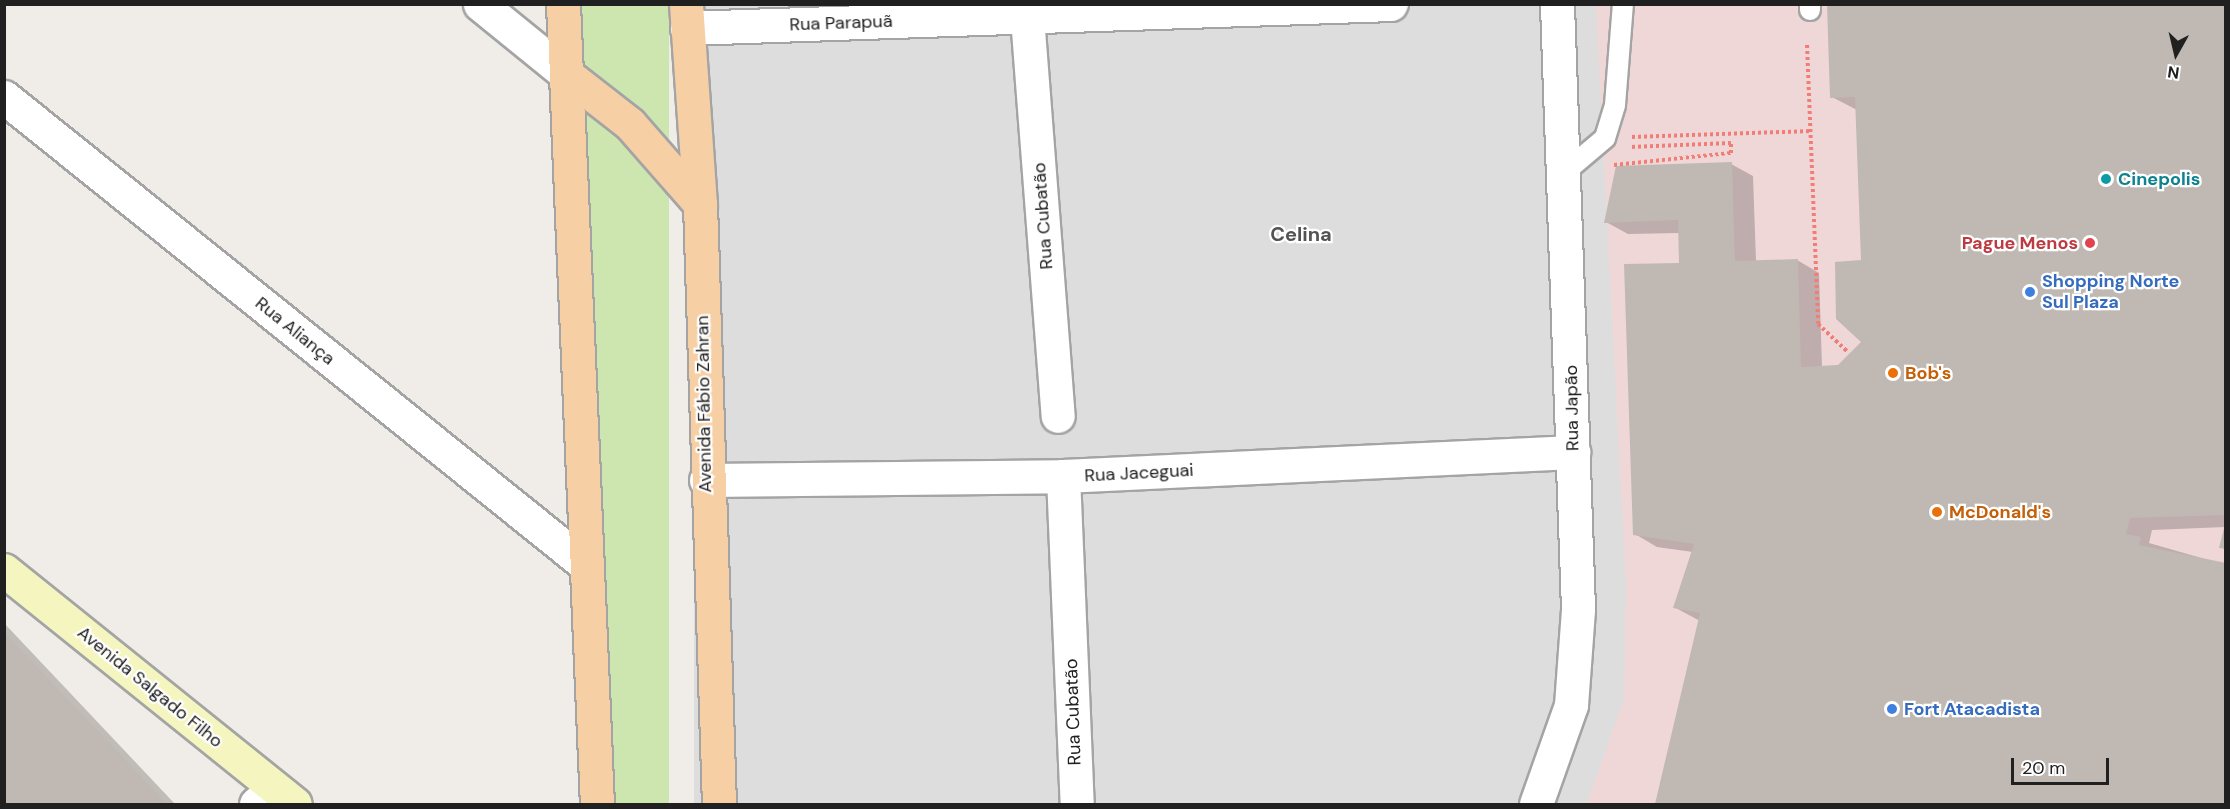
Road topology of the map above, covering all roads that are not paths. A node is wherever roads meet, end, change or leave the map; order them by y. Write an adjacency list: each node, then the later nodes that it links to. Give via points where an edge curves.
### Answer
1 (480, 4): 9 (street)
2 (563, 4): 9 (main road)
3 (1391, 4): 6 (street, Rua Parapuã)
4 (1557, 4): 11 (street, Rua Japão)
5 (1623, 4): 11 (lane, via 1615,105 1605,138)
6 (1124, 9): 8 (street, Rua Parapuã)
7 (687, 16): 8 (street, Rua Parapuã); 12 (main road, Avenida Fábio Zahran)
8 (1027, 16): 13 (street, Rua Cubatão)
9 (566, 74): 12 (main road, via 630,124); 17 (main road)
10 (4, 98): 17 (street, Rua Aliança)
11 (1566, 171): 14 (street, Rua Japão)
12 (700, 204): 16 (main road, Avenida Fábio Zahran)
13 (1058, 416)
14 (1573, 452): 15 (street, Rua Jaceguai); 23 (street, Rua Japão, via 1578,609 1571,705)
15 (1063, 476): 16 (street, Rua Jaceguai); 22 (street, Rua Cubatão)
16 (706, 480): 21 (main road, Avenida Fábio Zahran)
17 (586, 565): 20 (main road)
18 (4, 570): 19 (main road, Avenida Salgado Filho)
19 (275, 799)
20 (597, 804)
21 (719, 804)
22 (1077, 804)
23 (1536, 804)

